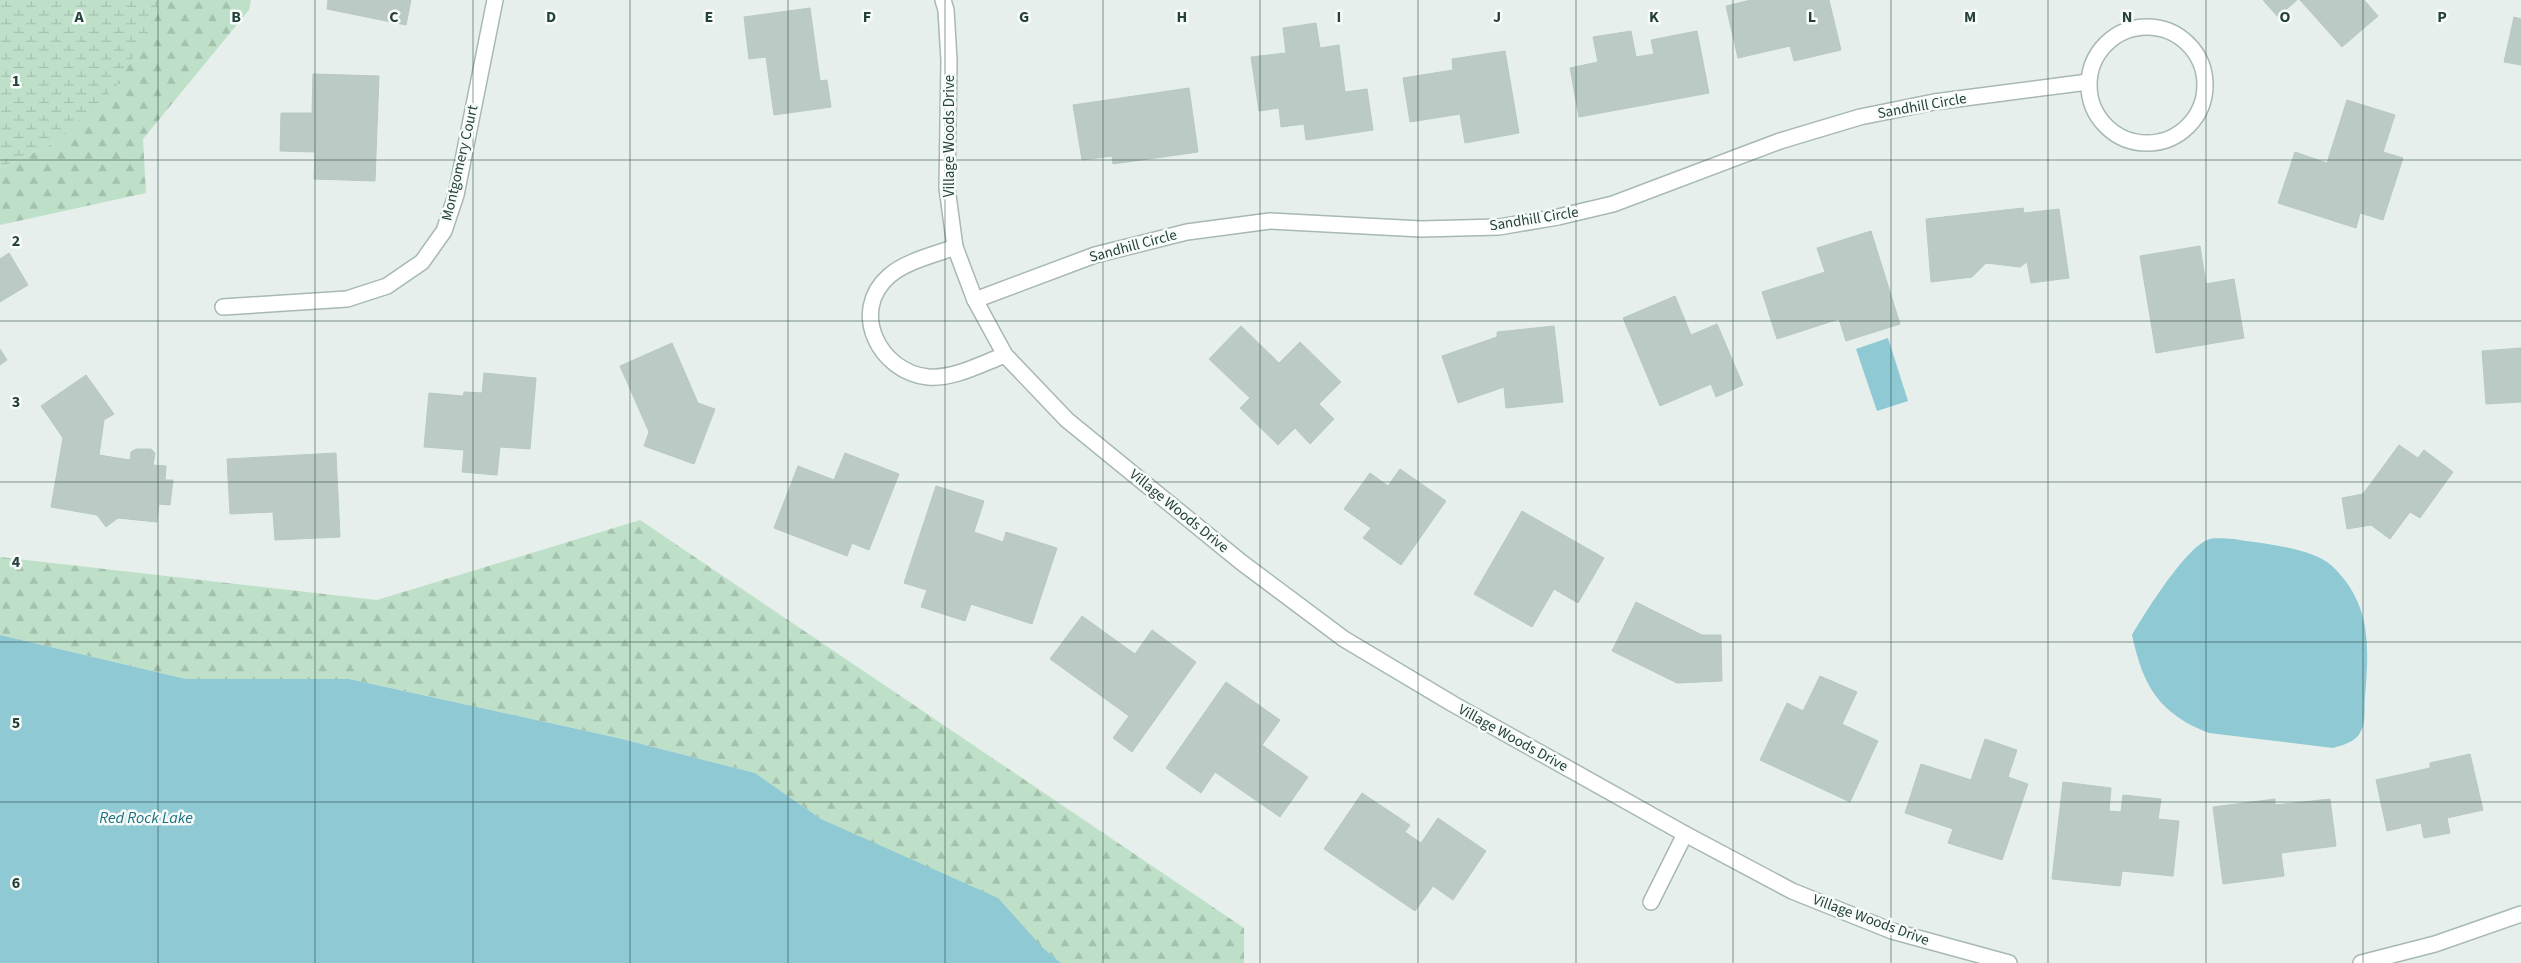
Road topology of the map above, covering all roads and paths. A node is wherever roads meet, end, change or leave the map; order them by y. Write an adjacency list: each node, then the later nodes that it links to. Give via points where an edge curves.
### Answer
1 (495, 0): 6 (street, Montgomery Court, via 456,195 444,231 422,262 387,286 347,299)
2 (943, 0): 4 (street, Village Woods Drive, via 949,60 947,188)
3 (2088, 82): 3 (street, via 2090,102 2098,119 2111,132 2145,144 2163,141 2180,133 2193,121 2202,105 2206,88 2203,67 2194,49 2178,36 2160,28 2139,26 2120,32 2104,45 2092,62); 5 (street, Sandhill Circle, via 1934,102 1860,117 1780,141 1613,204 1558,217 1499,227 1421,230 1270,222 1187,232 1095,254)
4 (955, 247): 5 (street, Village Woods Drive); 7 (street, via 905,266 876,289 870,312 875,342 904,371 929,377 960,373)
5 (974, 300): 7 (street, Village Woods Drive)
6 (223, 307)
7 (1005, 355): 8 (street, Village Woods Drive, via 1067,420 1240,562 1344,639)
8 (1685, 834): 9 (street); 11 (street, Village Woods Drive, via 1792,891 1883,927)
9 (1651, 902)
10 (2521, 914): 12 (street, via 2435,944)
11 (2009, 963)
12 (2361, 963)

